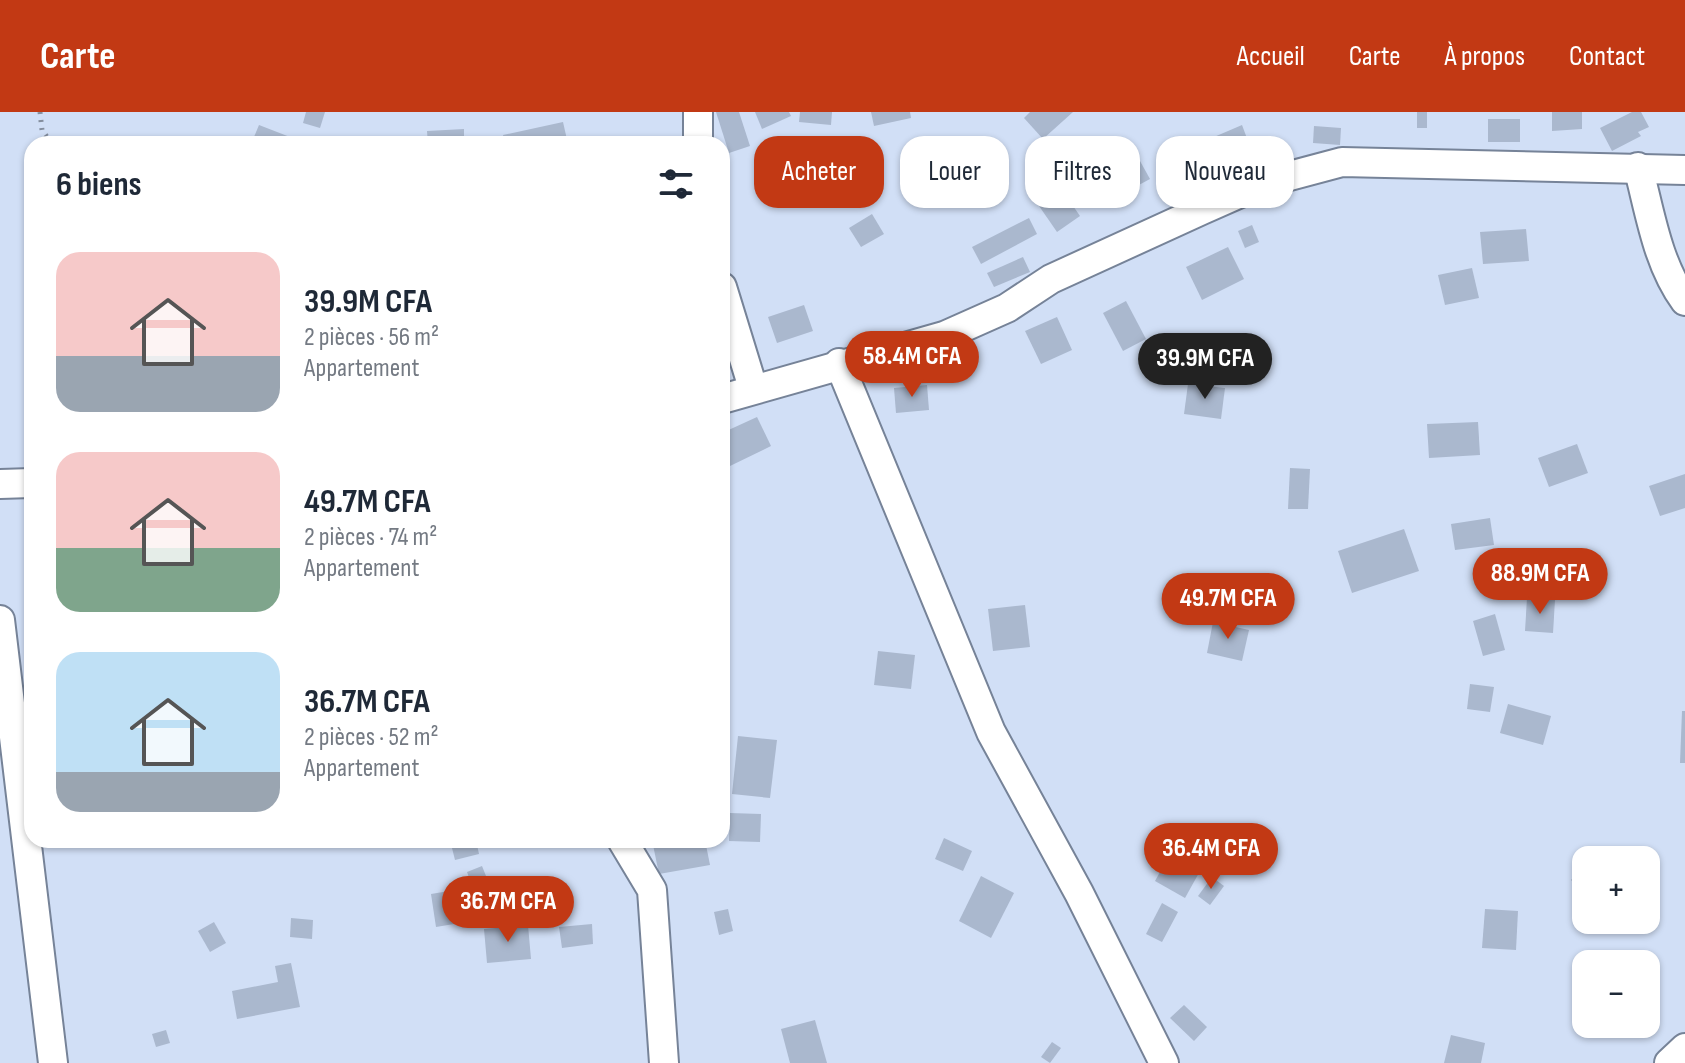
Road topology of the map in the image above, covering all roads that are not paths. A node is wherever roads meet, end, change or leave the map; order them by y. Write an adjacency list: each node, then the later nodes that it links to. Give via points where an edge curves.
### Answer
1 (698, 112): 2 (street)
2 (698, 136)
3 (1638, 167): 4 (street); 5 (street, via 1663,260); 7 (street, via 1342,162 1263,183 1051,279 1007,308 944,336)
4 (1685, 170)
5 (1685, 301)
6 (730, 313): 8 (street)
7 (839, 363): 8 (street); 19 (street, via 991,732)
8 (753, 388): 9 (street)
9 (730, 396)
10 (24, 483): 11 (street)
11 (0, 484)
12 (0, 620): 13 (street)
13 (24, 821)
14 (27, 848): 17 (street)
15 (627, 848): 18 (street, via 652,890)
16 (1685, 1048): 20 (street)
17 (53, 1063)
18 (664, 1063)
19 (1164, 1063)
20 (1669, 1063)

